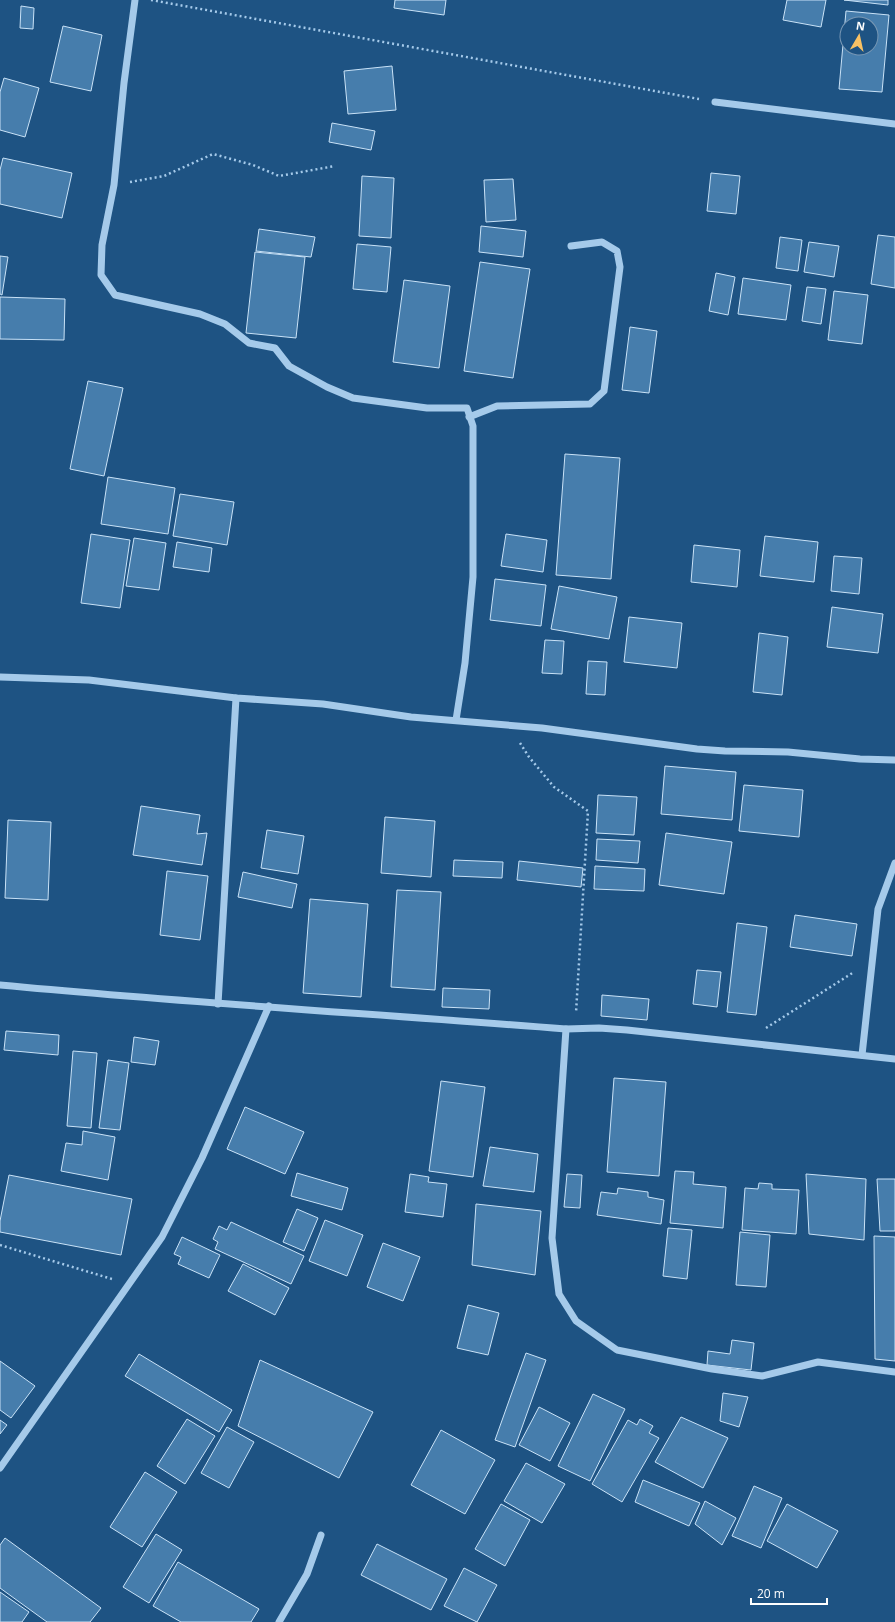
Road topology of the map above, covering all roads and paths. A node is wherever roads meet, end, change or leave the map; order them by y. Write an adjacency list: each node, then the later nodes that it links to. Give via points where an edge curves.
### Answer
1 (135, 0): 6 (street)
2 (150, 0): 3 (path)
3 (715, 102): 4 (street)
4 (895, 124)
5 (335, 166): 6 (path, via 279,176 253,165 213,154 164,176)
6 (114, 185): 8 (street, via 102,245 101,275 115,295 200,314 225,324 249,343 275,348 289,366 327,387 354,398 427,408 466,408)
7 (571, 246): 8 (street, via 602,242 617,252 620,267 604,391 590,404 497,406)
8 (469, 417): 11 (street, via 473,426 473,578 465,663)
9 (0, 677): 10 (street, via 89,680)
10 (236, 698): 11 (street, via 323,704 411,717); 17 (street)
11 (456, 720): 12 (street)
12 (508, 726): 13 (street, via 542,728 711,750 788,752); 19 (path, via 554,787 588,811)
13 (895, 760)
14 (895, 863): 15 (street, via 878,909)
15 (872, 960): 21 (path); 22 (street)
16 (0, 985): 17 (street)
17 (218, 1004): 18 (street)
18 (269, 1006): 20 (street); 25 (street, via 202,1158 162,1237)
19 (575, 1028): 20 (street); 21 (street, via 613,1029)
20 (566, 1029): 26 (street, via 552,1238 559,1294 576,1321 617,1350 712,1369 762,1376 818,1362)
21 (743, 1043): 22 (street)
22 (862, 1055): 23 (street)
23 (895, 1059)
24 (0, 1245): 25 (path)
25 (130, 1284): 27 (street)
26 (895, 1372)
27 (0, 1468)
28 (321, 1536): 29 (street, via 307,1574)
29 (279, 1622)

